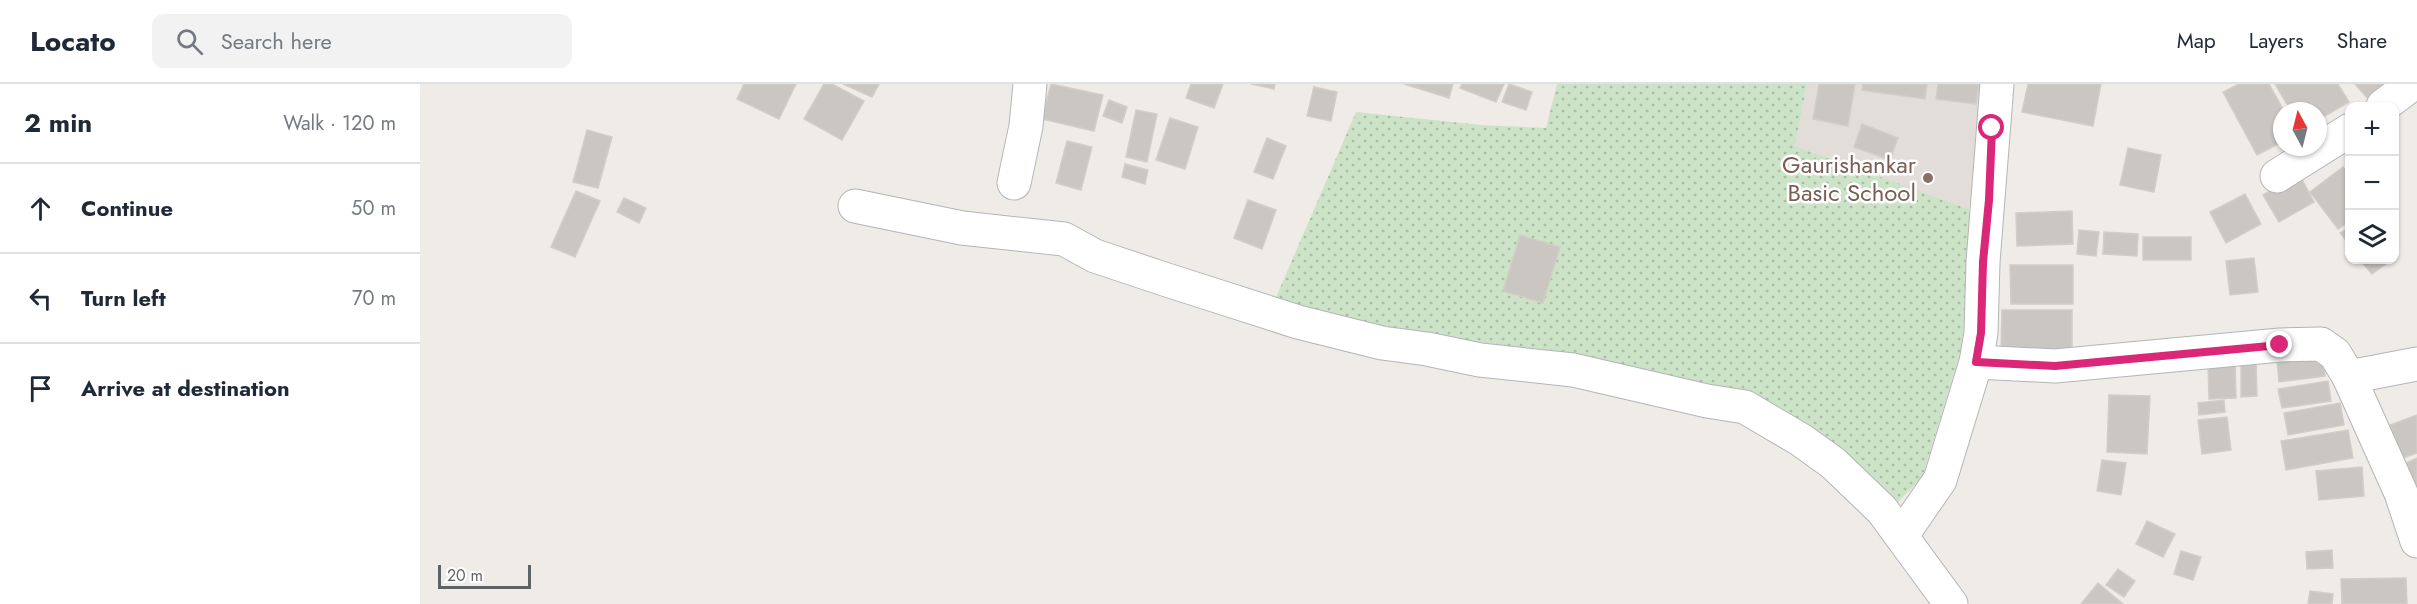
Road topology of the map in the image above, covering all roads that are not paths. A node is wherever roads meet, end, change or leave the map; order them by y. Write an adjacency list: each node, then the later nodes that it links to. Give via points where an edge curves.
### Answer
1 (1030, 84): 7 (street)
2 (1997, 84): 9 (street)
3 (2412, 84): 4 (street)
4 (2388, 102)
5 (2345, 133): 6 (street)
6 (2277, 176)
7 (1014, 183)
8 (855, 206): 12 (street, via 962,228 1064,239 1095,255 1164,279 1298,322 1382,343 1480,360 1573,370 1745,407 1833,463)
9 (1976, 362): 11 (street, via 2055,366 2321,344 2335,354); 12 (street, via 1940,480)
10 (2417, 364): 11 (street)
11 (2349, 377): 13 (street, via 2401,493)
12 (1902, 535): 14 (street)
13 (2417, 541)
14 (1951, 604)

